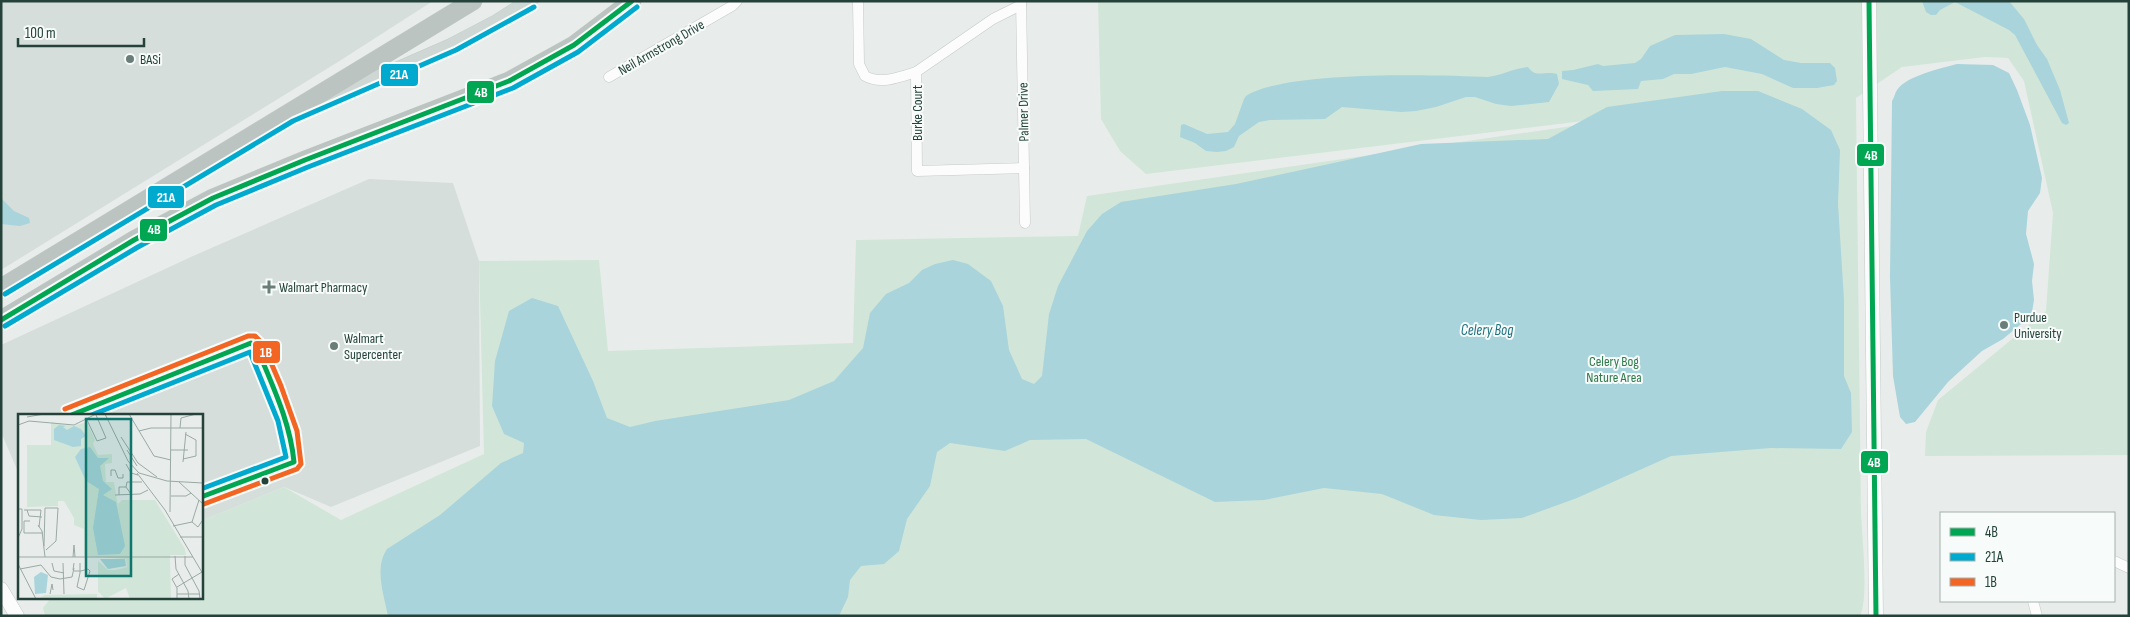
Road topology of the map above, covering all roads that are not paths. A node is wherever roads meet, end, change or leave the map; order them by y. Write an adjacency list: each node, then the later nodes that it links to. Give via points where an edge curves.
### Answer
1 (473, 1): 10 (highway)
2 (530, 1): 10 (main road, via 451,46)
3 (632, 1): 14 (highway, via 574,45 509,81 213,198 134,240)
4 (737, 1): 9 (street, Neil Armstrong Drive)
5 (858, 1): 8 (street, via 859,64 865,76 891,80)
6 (1869, 1): 20 (main road)
7 (1021, 3): 8 (street, Burke Court); 11 (street, Palmer Drive)
8 (916, 72): 11 (street, Burke Court, via 917,171)
9 (609, 77)
10 (290, 114): 13 (highway)
11 (1024, 168): 12 (street, Palmer Drive)
12 (1025, 223)
13 (1, 288)
14 (1, 320)
15 (2115, 561): 16 (street)
16 (2129, 568)
17 (1, 589): 19 (main road)
18 (2032, 602): 21 (street)
19 (17, 616)
20 (1876, 616)
21 (2037, 616)

